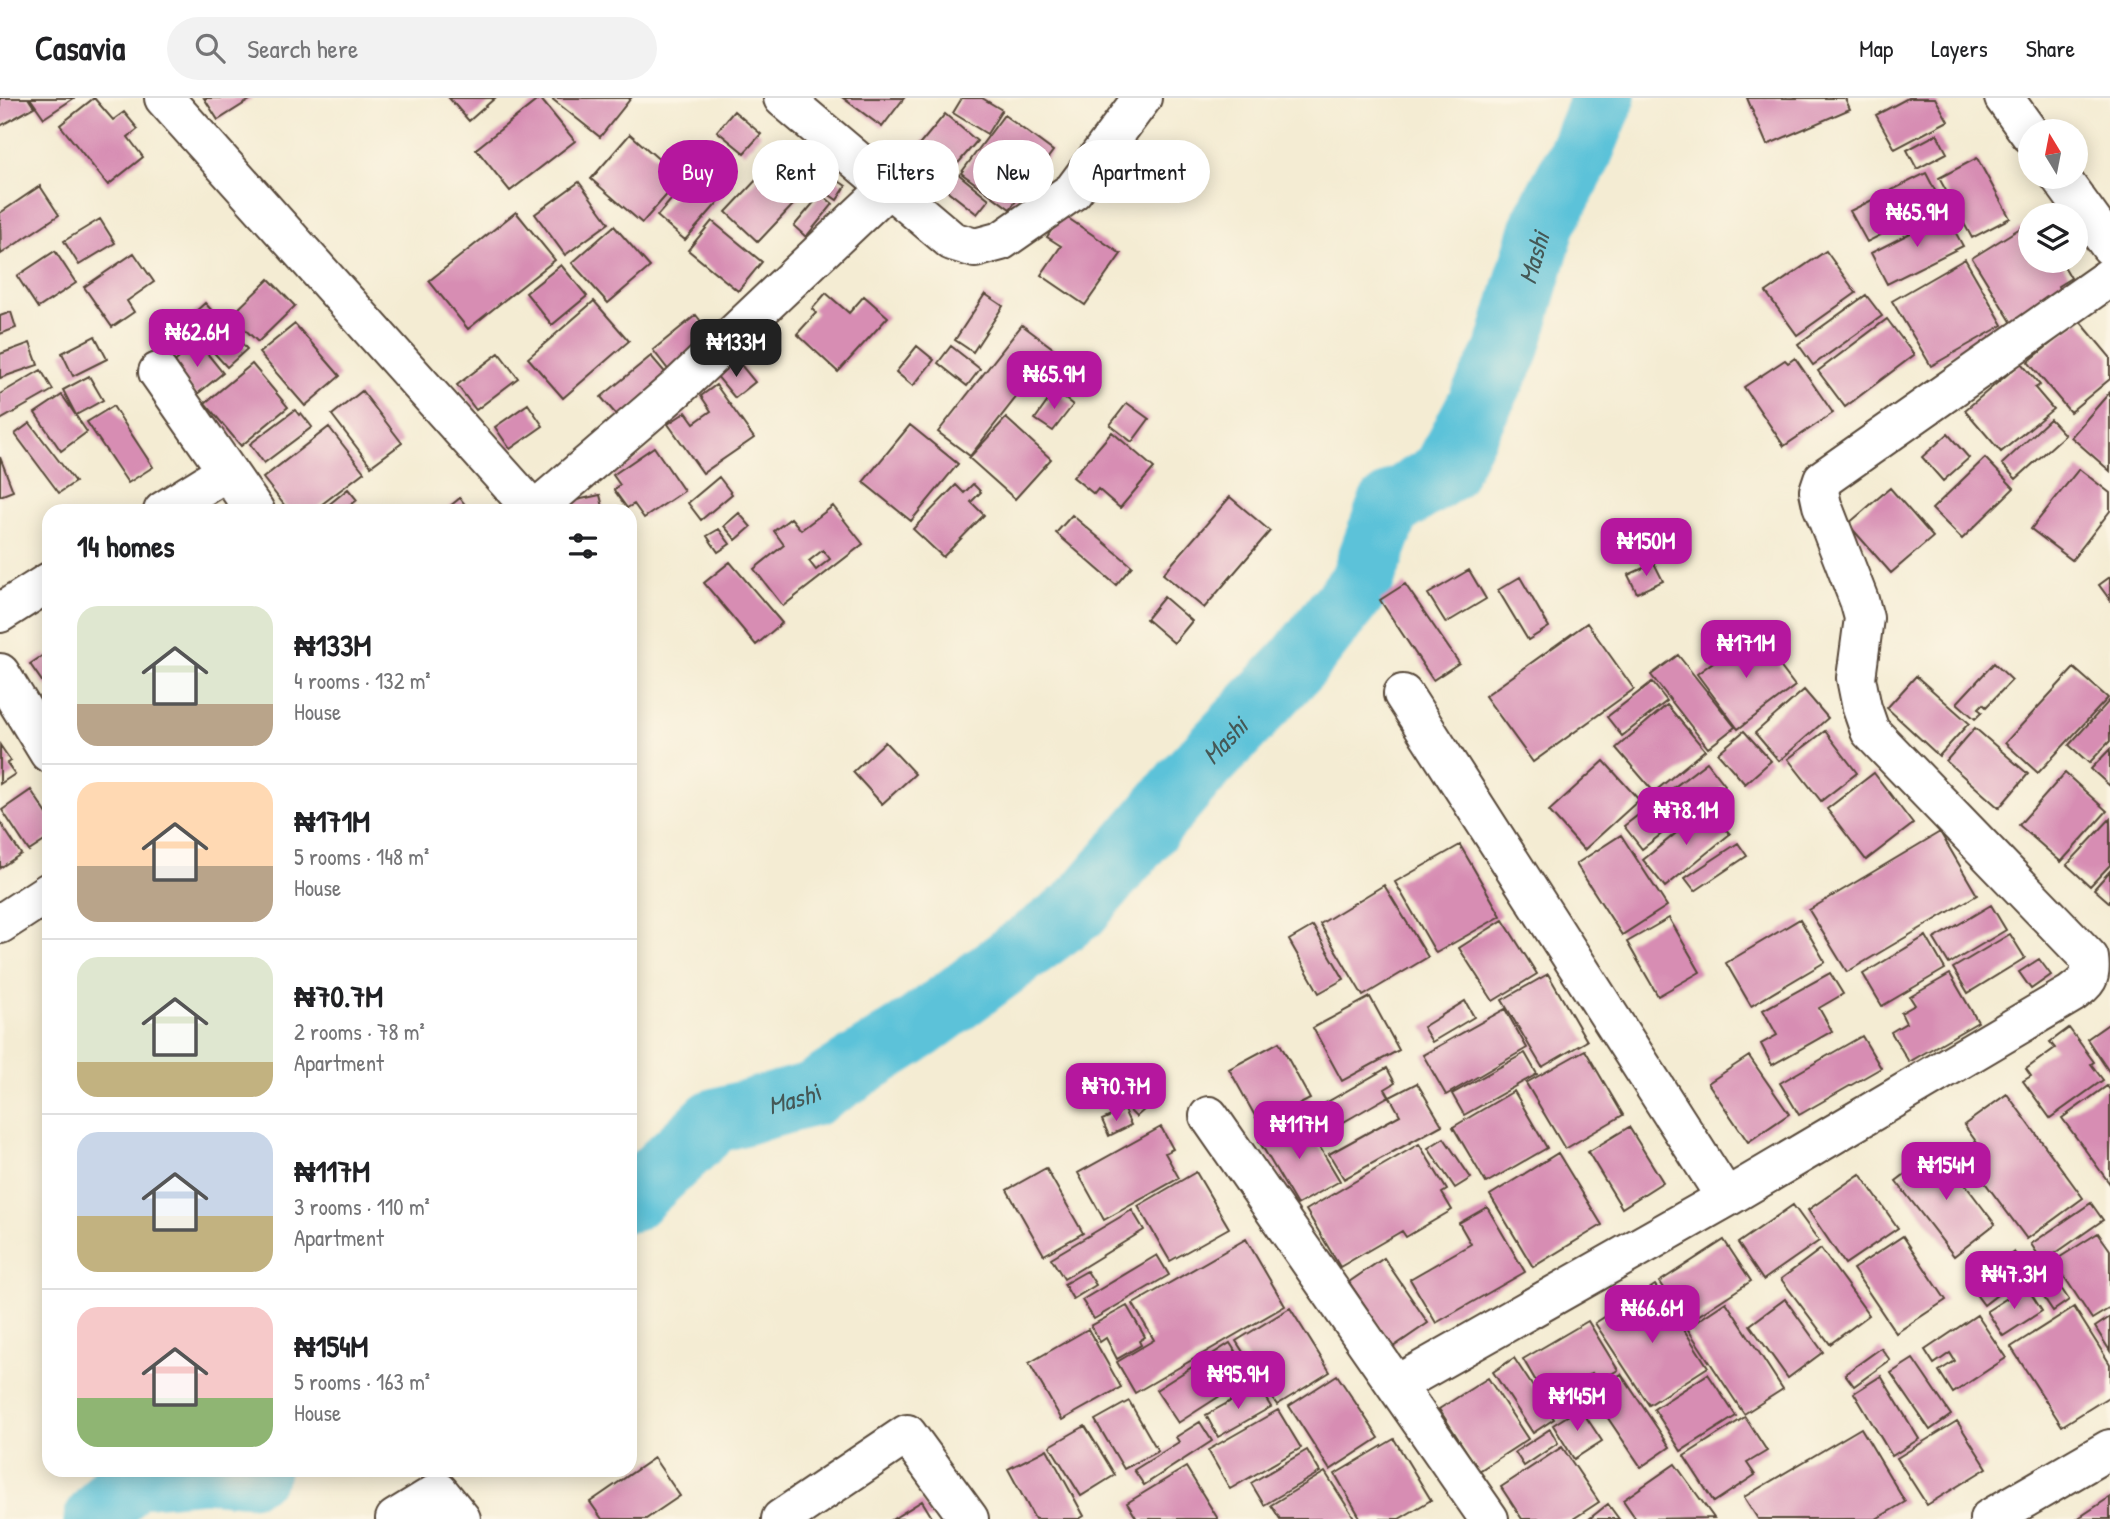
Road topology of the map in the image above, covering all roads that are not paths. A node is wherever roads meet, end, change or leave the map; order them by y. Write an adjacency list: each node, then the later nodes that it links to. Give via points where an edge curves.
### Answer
1 (164, 98): 16 (street)
2 (783, 98): 6 (street)
3 (1142, 98): 9 (street, via 1073,191 1002,241 975,248 952,242)
4 (2004, 98): 5 (street)
5 (2019, 119)
6 (853, 157)
7 (2069, 189): 10 (street)
8 (872, 203): 17 (street, via 676,389)
9 (907, 203)
10 (2110, 246)
11 (2110, 277): 26 (street, via 1823,480 1819,491 1864,618 1856,678 1870,731 2089,958 2088,981)
12 (158, 372): 13 (street)
13 (227, 471): 14 (street); 15 (street)
14 (174, 504)
15 (250, 504)
16 (528, 504)
17 (542, 504)
18 (42, 586): 19 (street)
19 (0, 613)
20 (0, 673): 22 (street)
21 (1403, 694): 26 (street)
22 (42, 742)
23 (42, 897): 24 (street)
24 (0, 924)
25 (1209, 1116): 27 (street)
26 (1726, 1198): 27 (street)
27 (1396, 1385): 33 (street)
28 (2110, 1449): 34 (street)
29 (395, 1519): 30 (street, via 439,1492)
30 (461, 1519)
31 (782, 1519): 32 (street, via 907,1434)
32 (969, 1519)
33 (1489, 1519)
34 (1989, 1519)

